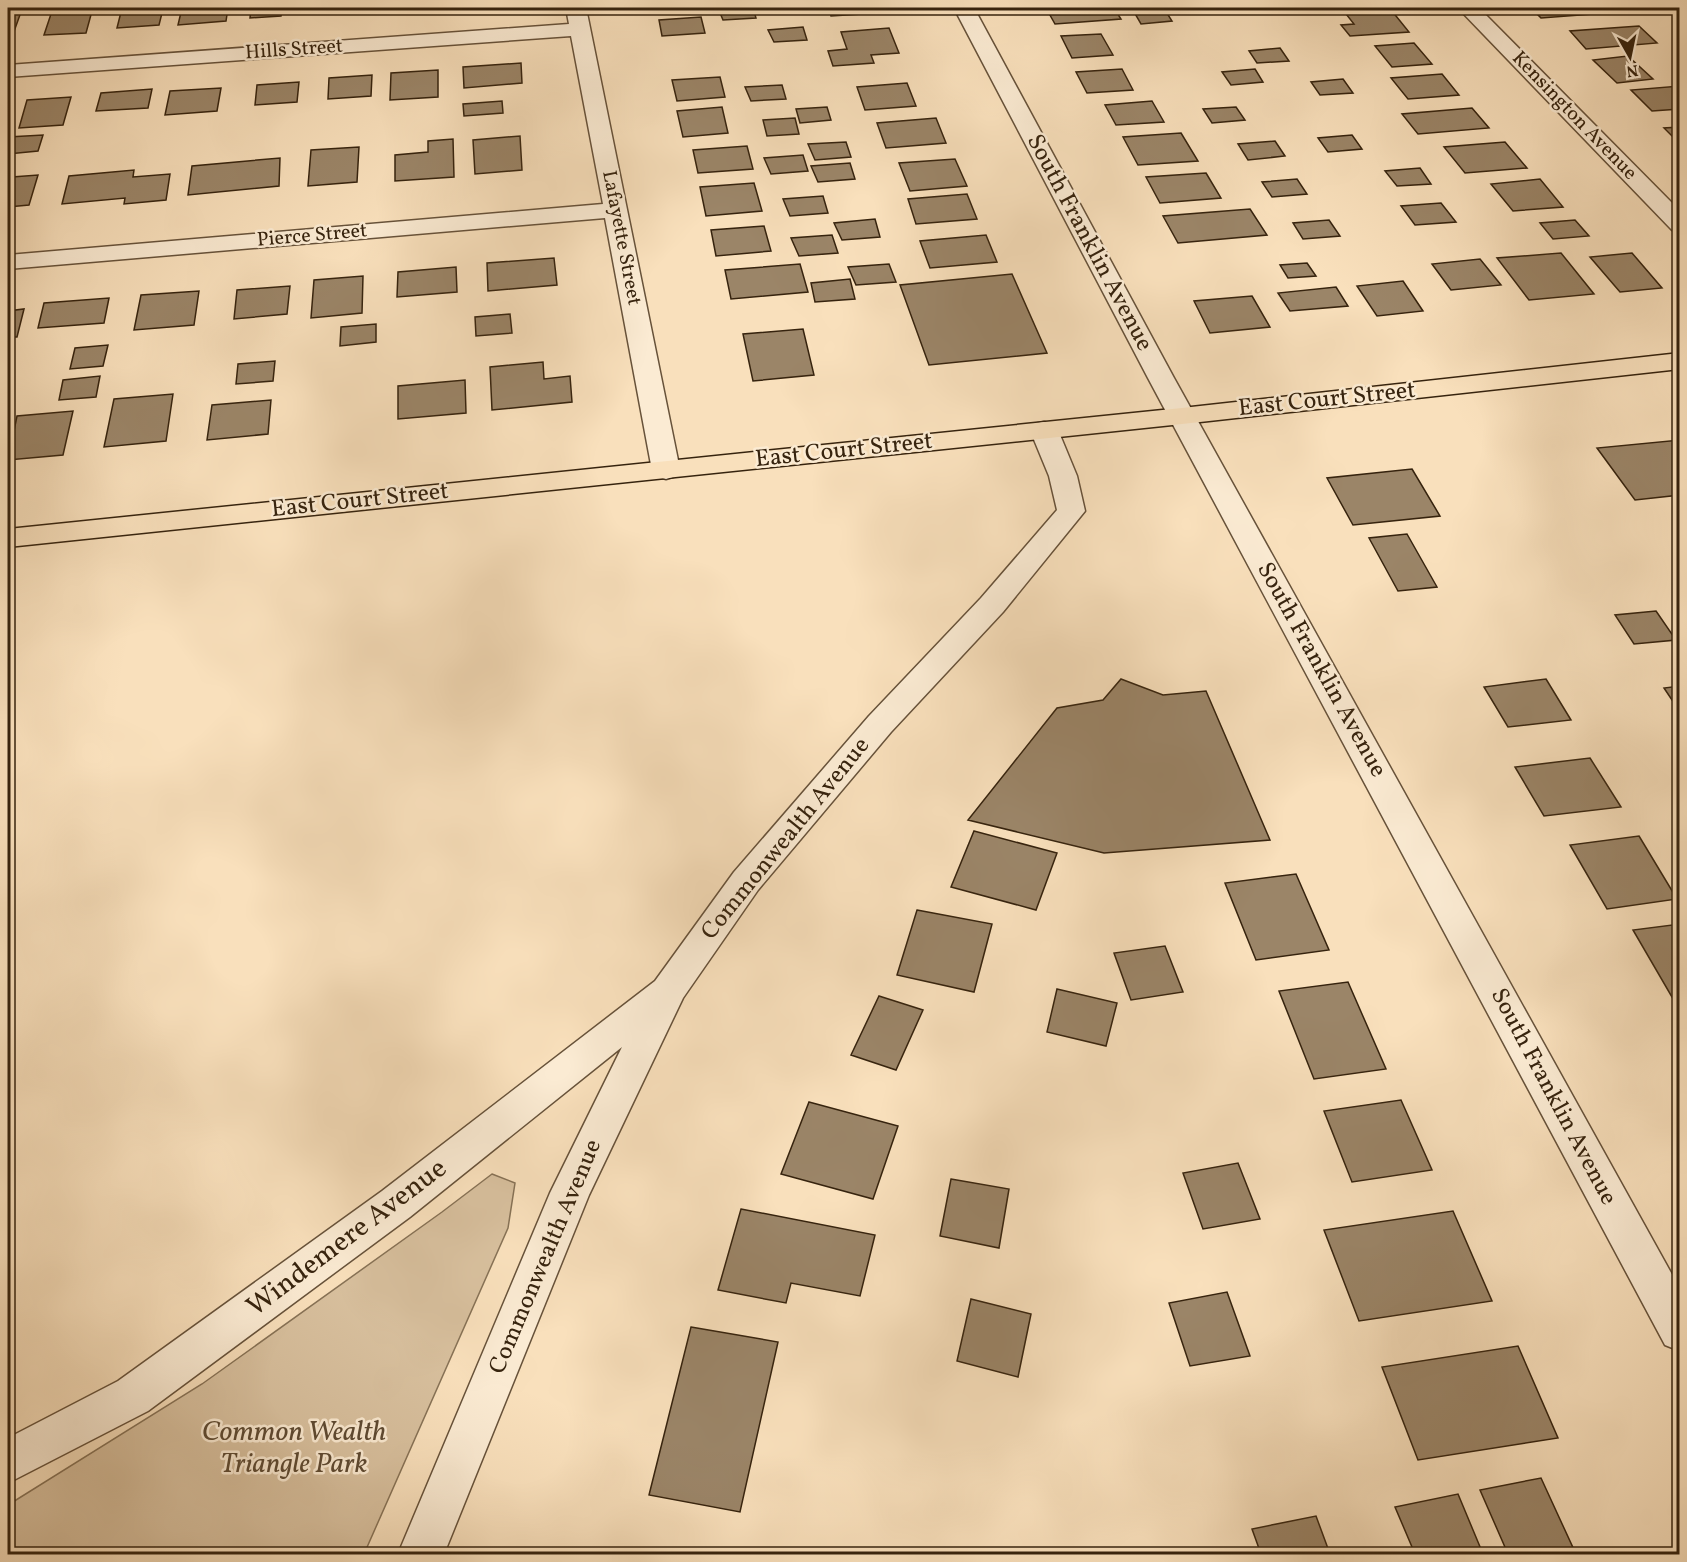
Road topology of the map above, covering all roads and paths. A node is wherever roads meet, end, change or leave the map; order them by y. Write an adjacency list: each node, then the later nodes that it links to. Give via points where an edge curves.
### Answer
1 (964, 8): 9 (street, South Franklin Avenue)
2 (1468, 8): 6 (street, Kensington Avenue)
3 (578, 18): 4 (street, Hills Street); 5 (street, Lafayette Street)
4 (8, 71)
5 (616, 210): 7 (street, Pierce Street); 11 (street, Lafayette Street)
6 (1680, 225)
7 (8, 262)
8 (1680, 361): 9 (main road, East Court Street)
9 (1182, 416): 10 (main road, East Court Street); 14 (street, South Franklin Avenue)
10 (1044, 430): 11 (main road, East Court Street); 13 (street, Commonwealth Avenue, via 1063,476 1071,511 746,881)
11 (666, 470): 12 (main road, East Court Street)
12 (8, 538)
13 (669, 989): 15 (street, Windemere Avenue, via 396,1204 133,1396); 16 (street, Commonwealth Avenue, via 570,1193)
14 (1680, 1331)
15 (8, 1461)
16 (421, 1554)

